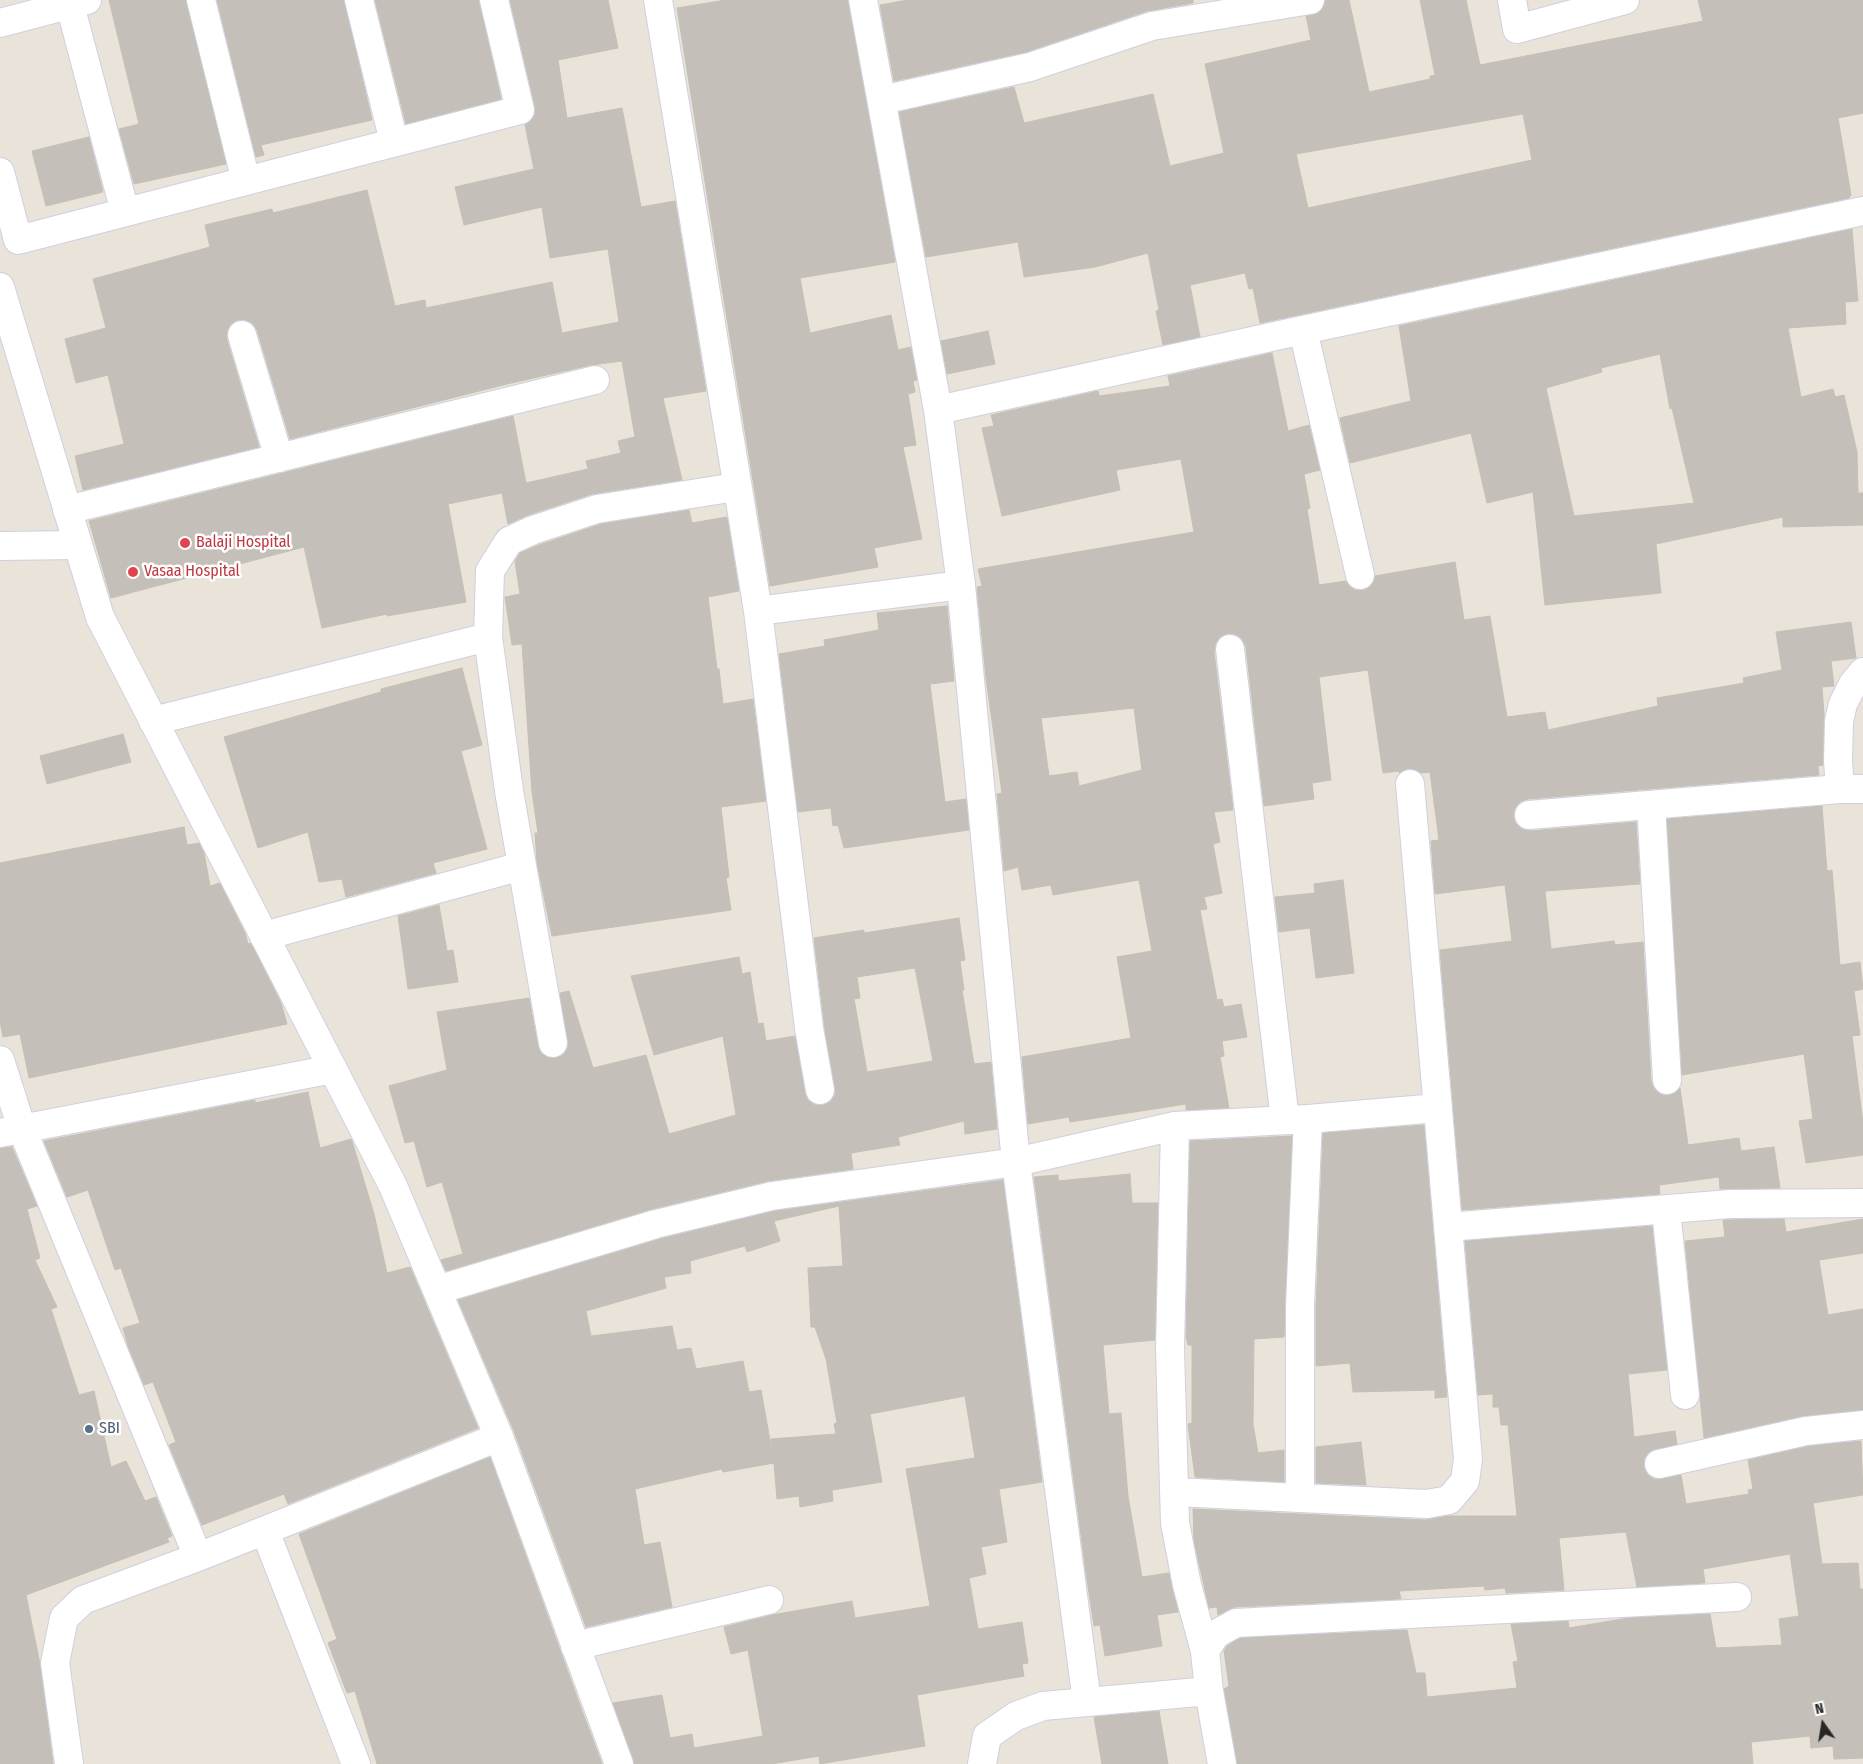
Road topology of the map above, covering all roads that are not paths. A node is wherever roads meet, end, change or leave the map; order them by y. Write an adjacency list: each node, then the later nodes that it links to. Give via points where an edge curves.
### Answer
1 (202, 0): 14 (street)
2 (360, 0): 12 (street)
3 (494, 0): 12 (street, via 520,110)
4 (658, 0): 23 (street)
5 (863, 0): 11 (street)
6 (1310, 0): 11 (street, via 1152,26 1030,67)
7 (1512, 0): 8 (street, via 1517,29)
8 (1625, 0)
9 (79, 2): 10 (street); 16 (street)
10 (0, 23)
11 (882, 100): 21 (street)
12 (394, 142): 14 (street)
13 (0, 172): 16 (street, via 18,240)
14 (246, 181): 16 (street)
15 (1863, 211): 18 (street)
16 (126, 212)
17 (0, 287): 24 (street)
18 (1303, 330): 21 (street); 27 (street)
19 (242, 334): 22 (street)
20 (595, 380): 22 (street)
21 (938, 410): 28 (street)
22 (279, 458): 24 (street)
23 (736, 487): 29 (street); 30 (street, via 597,509 509,541 490,571)
24 (67, 510): 25 (street)
25 (78, 545): 26 (street); 33 (street, via 100,617)
26 (0, 546)
27 (1360, 575)
28 (960, 585): 29 (street); 49 (street)
29 (758, 611): 44 (street, via 809,1028)
30 (488, 637): 33 (street); 38 (street)
31 (1230, 649): 46 (street)
32 (1863, 672): 35 (street, via 1853,684 1841,712 1838,761)
33 (153, 721): 39 (street)
34 (1410, 784): 45 (street)
35 (1852, 789): 36 (street)
36 (1651, 805): 37 (street); 43 (street)
37 (1529, 814)
38 (522, 866): 39 (street); 40 (street)
39 (264, 936): 42 (street)
40 (553, 1043)
41 (0, 1060): 48 (street)
42 (333, 1069): 48 (street); 53 (street, via 393,1186)
43 (1667, 1080)
44 (820, 1090)
45 (1438, 1108): 46 (street); 52 (street)
46 (1297, 1120): 47 (street); 59 (street)
47 (1175, 1126): 49 (street); 58 (street, via 1170,1349)
48 (11, 1131): 61 (street)
49 (1016, 1162): 53 (street, via 772,1196 656,1224); 67 (street)
50 (1863, 1203): 51 (street, via 1730,1204)
51 (1666, 1210): 52 (street); 54 (street)
52 (1448, 1227): 59 (street, via 1468,1459 1465,1482 1449,1500 1427,1504)
53 (437, 1290): 56 (street)
54 (1684, 1395)
55 (1863, 1425): 57 (street, via 1806,1432)
56 (500, 1437): 60 (street); 64 (street)
57 (1659, 1464)
58 (1174, 1492): 59 (street); 65 (street, via 1175,1523 1187,1585)
59 (1300, 1497)
60 (264, 1530): 61 (street); 69 (street)
61 (198, 1557): 68 (street, via 83,1600 64,1618 55,1663)
62 (1737, 1597): 65 (street, via 1236,1623 1216,1634)
63 (769, 1600): 64 (street)
64 (576, 1646): 70 (street)
65 (1205, 1651): 66 (street)
66 (1209, 1691): 67 (street); 72 (street)
67 (1087, 1702): 71 (street, via 1043,1706 1016,1716 987,1736)
68 (69, 1764)
69 (356, 1764)
70 (619, 1764)
71 (982, 1764)
72 (1222, 1764)

